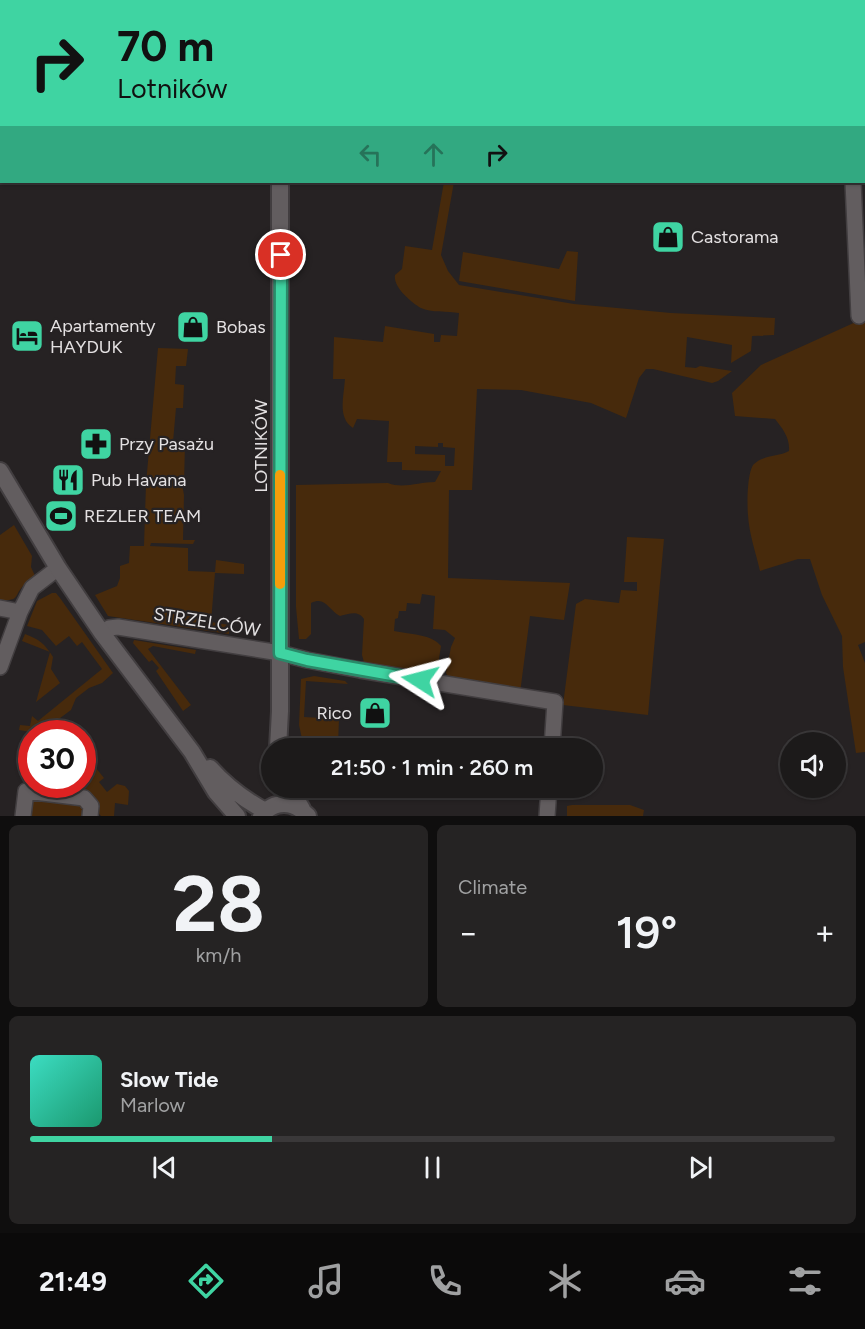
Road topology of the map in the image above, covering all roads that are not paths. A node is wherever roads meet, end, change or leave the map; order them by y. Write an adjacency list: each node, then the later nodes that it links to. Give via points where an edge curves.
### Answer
1 (280, 183): 9 (street, LOTNIKÓW)
2 (853, 183): 3 (street)
3 (860, 316)
4 (0, 471): 5 (street)
5 (58, 568): 7 (street, via 32,588); 8 (street)
6 (0, 608): 7 (street)
7 (20, 612): 10 (street)
8 (102, 633): 9 (street, STRZELCÓW, via 118,627); 15 (street)
9 (280, 653): 11 (street, LOTNIKÓW); 14 (street, STRZELCÓW, via 555,702)
10 (0, 667)
11 (280, 711): 12 (street, LOTNIKÓW); 13 (street, LOTNIKÓW)
12 (279, 738)
13 (285, 738)
14 (553, 738)
15 (192, 752): 20 (street, via 231,790); 23 (street, via 216,792)
16 (275, 798): 20 (street)
17 (296, 798): 21 (street)
18 (548, 798): 24 (street)
19 (22, 805): 22 (street, via 26,792 84,798 91,806)
20 (266, 811): 21 (street, via 286,804)
21 (305, 813)
22 (90, 816)
23 (237, 816)
24 (547, 816)

